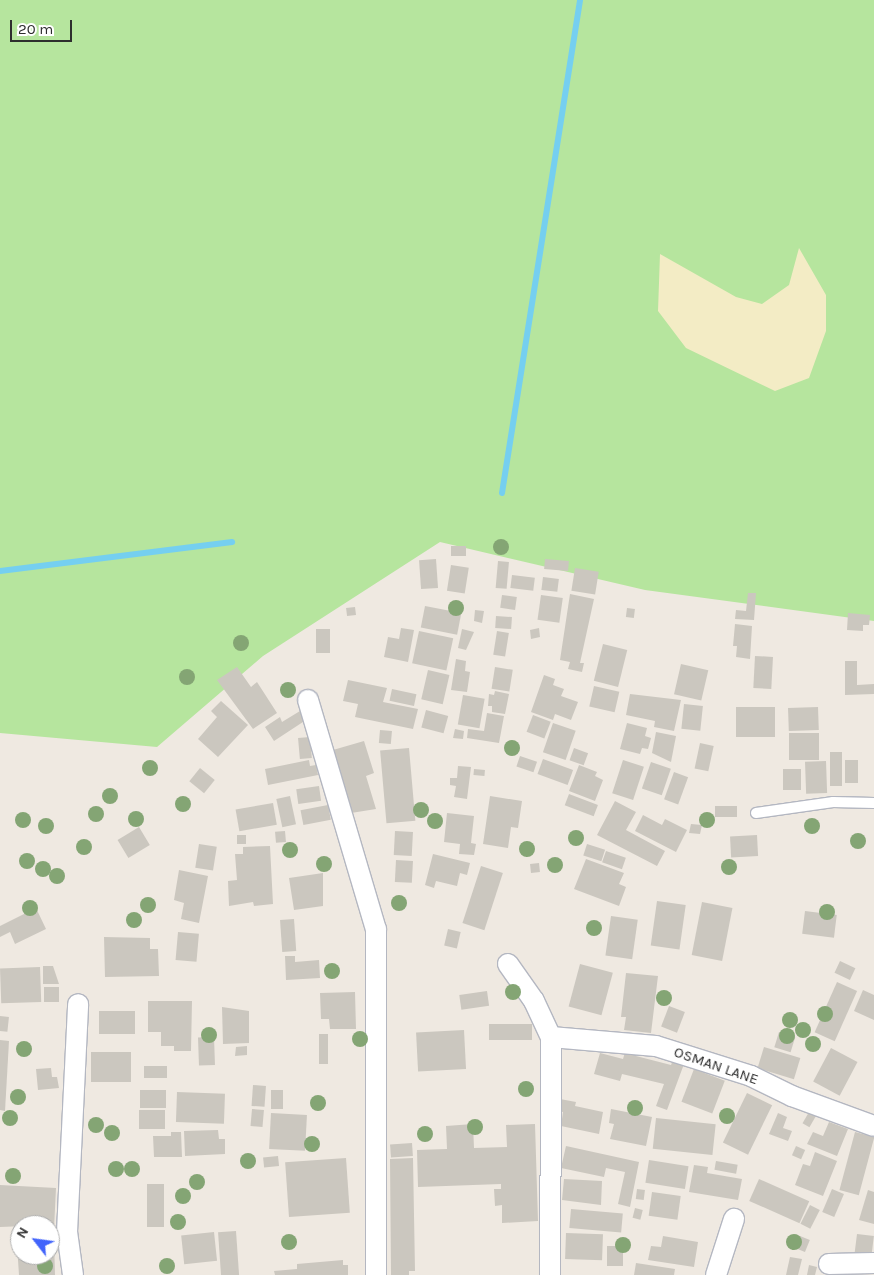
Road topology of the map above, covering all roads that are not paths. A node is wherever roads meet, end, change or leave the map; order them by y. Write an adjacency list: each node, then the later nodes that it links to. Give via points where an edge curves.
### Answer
1 (308, 700): 12 (street, via 376,929)
2 (874, 803): 3 (lane, via 833,802)
3 (756, 813)
4 (508, 964): 6 (street, via 534,1001)
5 (78, 1004): 11 (street, via 67,1232)
6 (551, 1037): 7 (street, OSMAN LANE, via 656,1046 751,1076 792,1096); 13 (street)
7 (874, 1126)
8 (734, 1219): 14 (street)
9 (874, 1263): 10 (street)
10 (829, 1264)
11 (73, 1275)
12 (376, 1275)
13 (550, 1275)
14 (716, 1275)

